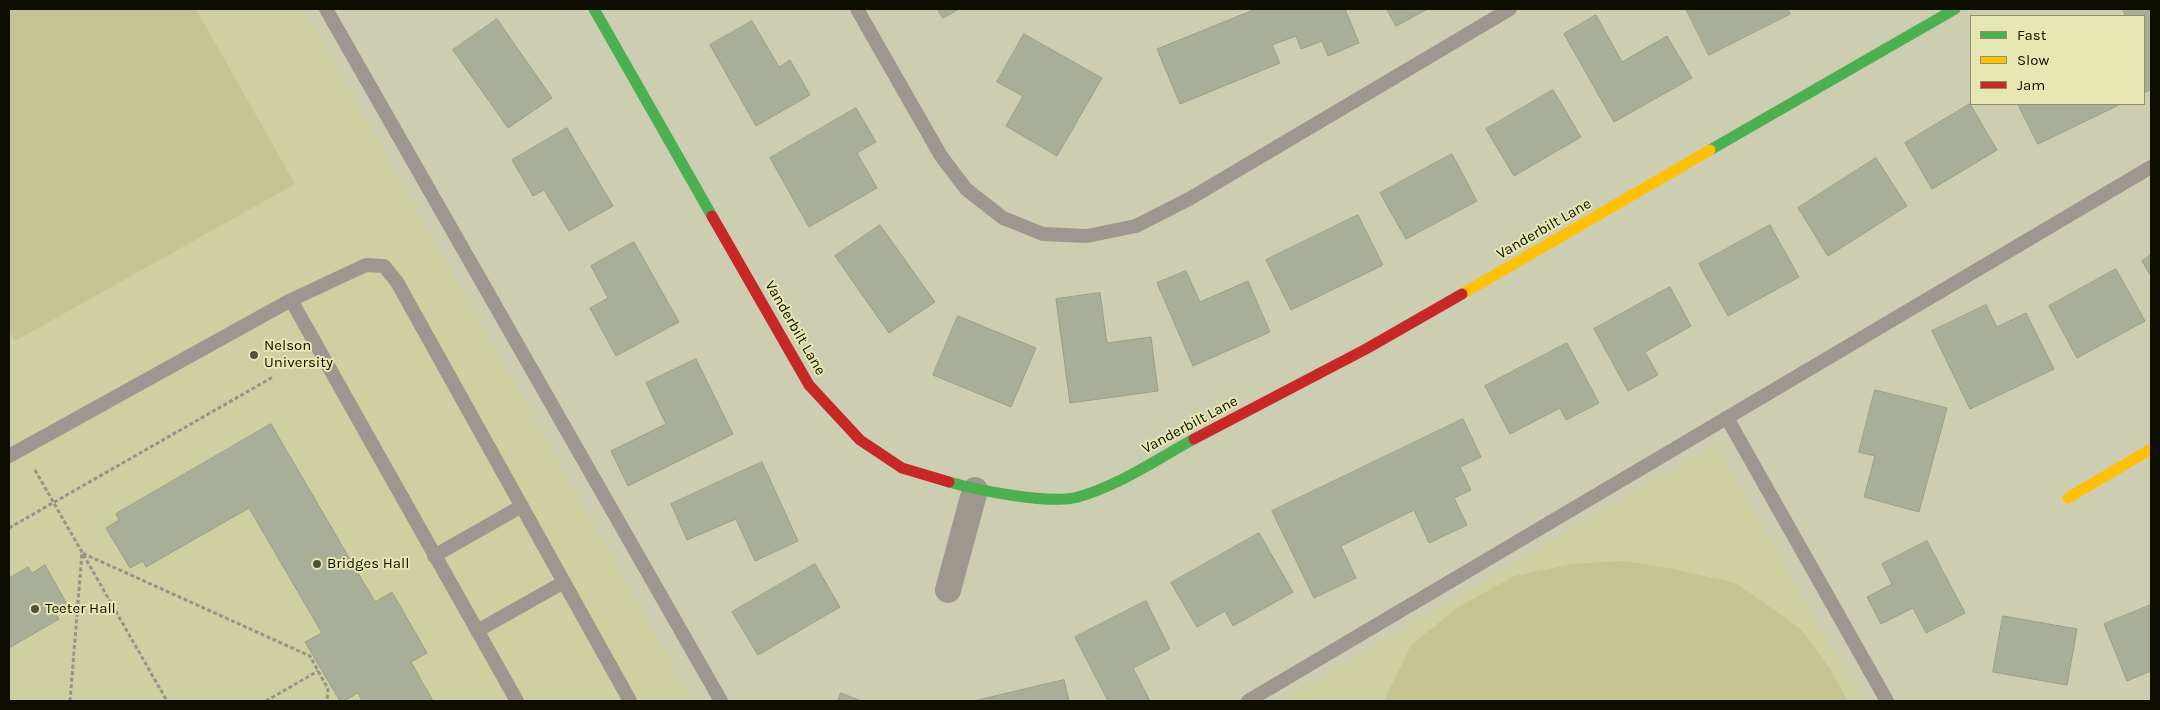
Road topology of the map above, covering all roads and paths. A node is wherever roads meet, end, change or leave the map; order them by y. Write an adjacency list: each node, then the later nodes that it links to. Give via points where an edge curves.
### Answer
1 (326, 9): 30 (lane)
2 (594, 9): 13 (street, Vanderbilt Lane, via 809,385 860,440 902,468)
3 (857, 9): 4 (lane, via 941,156 966,189 1004,218 1043,234 1087,236 1136,226 1189,200)
4 (1510, 9)
5 (1955, 9): 13 (street, Vanderbilt Lane, via 1366,349 1107,486 1076,498 1040,498)
6 (2151, 167): 9 (lane)
7 (291, 300): 10 (lane); 16 (lane, via 366,265 384,266 397,282); 19 (lane)
8 (273, 377): 15 (path)
9 (1727, 418): 31 (lane); 32 (lane)
10 (22, 448): 12 (lane); 15 (path)
11 (2151, 449): 14 (street)
12 (9, 456)
13 (975, 490): 21 (street)
14 (2068, 498)
15 (53, 502): 17 (path); 18 (path)
16 (522, 506): 19 (lane); 20 (lane)
17 (9, 528)
18 (82, 553): 23 (path, via 310,656); 24 (path); 25 (path)
19 (434, 556): 22 (lane)
20 (564, 582): 22 (lane); 29 (lane)
21 (948, 590)
22 (476, 630): 28 (lane)
23 (318, 671): 26 (path); 27 (path, via 328,690)
24 (70, 701)
25 (167, 701)
26 (266, 701)
27 (326, 701)
28 (517, 701)
29 (630, 701)
30 (721, 701)
31 (1248, 701)
32 (1887, 701)

